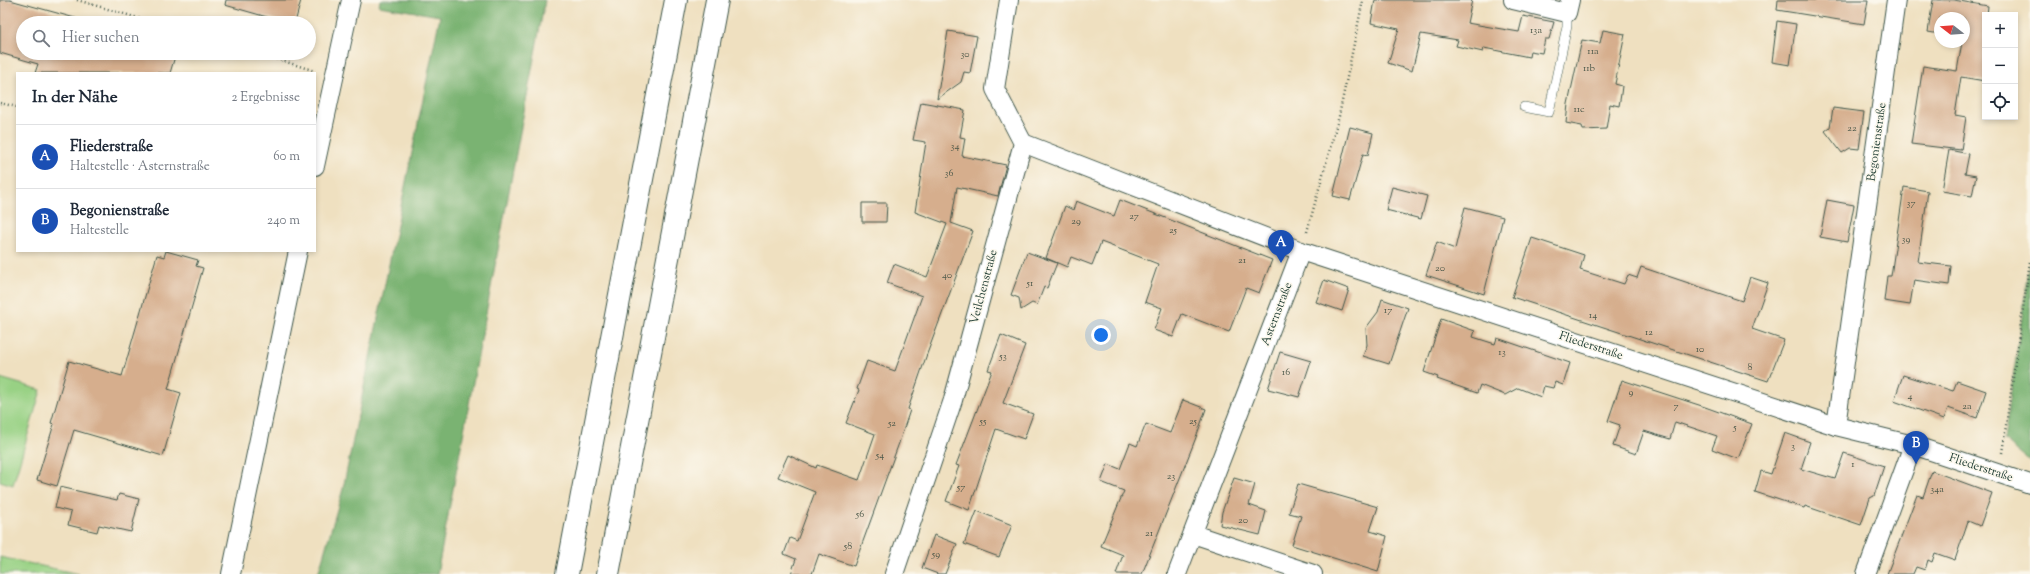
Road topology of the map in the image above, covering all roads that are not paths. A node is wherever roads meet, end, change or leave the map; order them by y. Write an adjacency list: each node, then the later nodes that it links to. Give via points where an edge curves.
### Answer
1 (351, 0): 10 (street)
2 (676, 0): 18 (highway)
3 (717, 0): 19 (highway)
4 (1009, 0): 9 (street, via 995,89)
5 (1513, 0): 7 (street)
6 (1896, 0): 13 (street, Begonienstraße)
7 (1568, 6): 8 (lane, via 1567,26 1549,112)
8 (1524, 107)
9 (1023, 143): 11 (street, Fliederstraße); 20 (street, Veilchenstraße, via 953,400)
10 (316, 161)
11 (1302, 251): 13 (street, Fliederstraße); 16 (street, Asternstraße)
12 (298, 252): 17 (street)
13 (1836, 426): 14 (street, Fliederstraße)
14 (1913, 445): 15 (street, Fliederstraße); 23 (street)
15 (2030, 484)
16 (1193, 534): 21 (street, Asternstraße); 22 (street)
17 (231, 574)
18 (567, 574)
19 (608, 574)
20 (894, 574)
21 (1178, 574)
22 (1313, 574)
23 (1866, 574)

